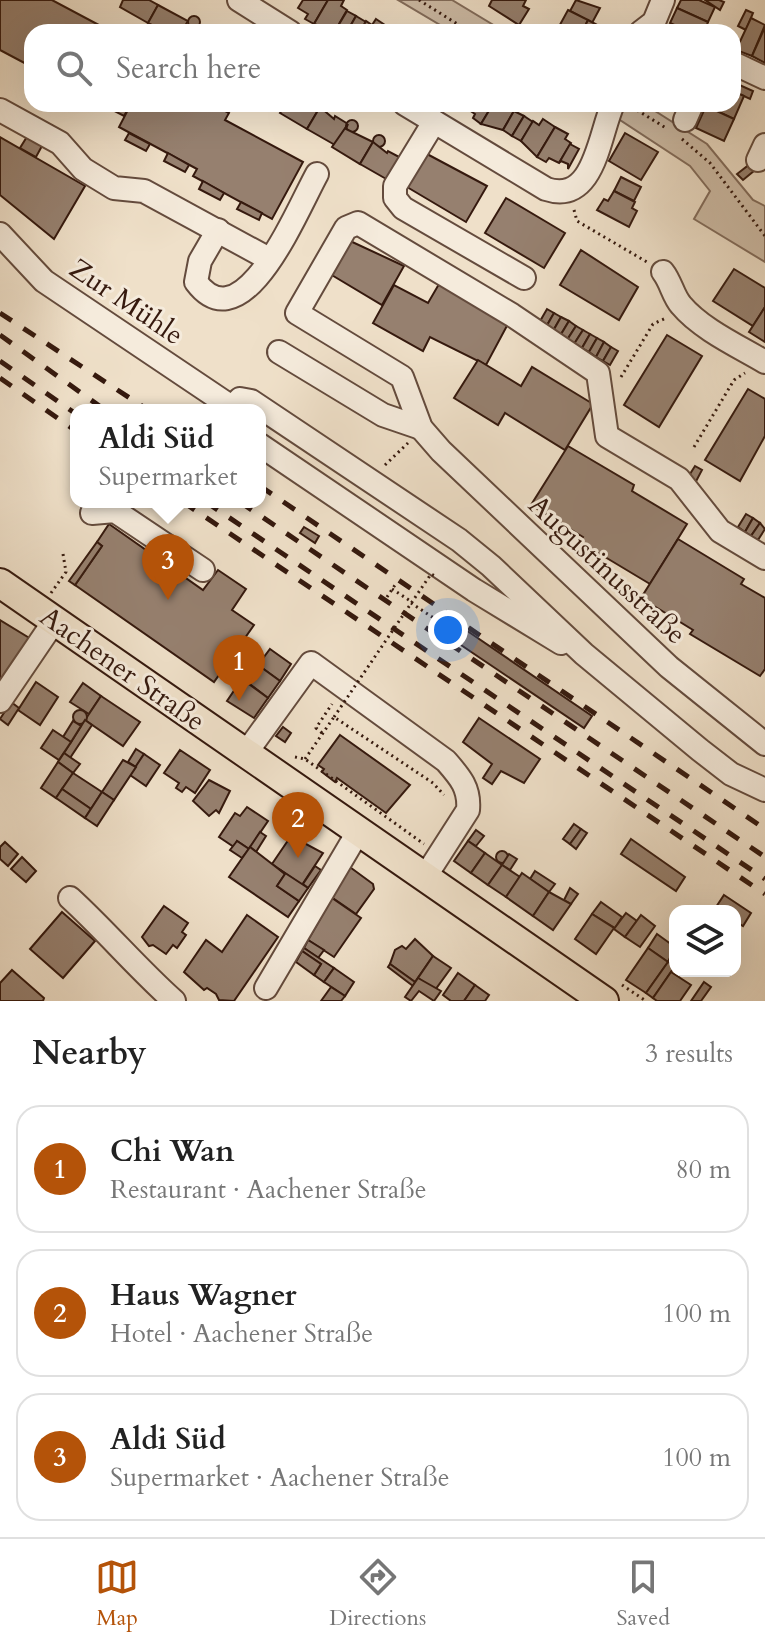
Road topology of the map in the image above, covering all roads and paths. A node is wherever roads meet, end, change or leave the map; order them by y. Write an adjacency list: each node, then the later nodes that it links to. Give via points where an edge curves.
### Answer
1 (239, 0): 4 (street)
2 (419, 0): 5 (path)
3 (663, 0): 6 (street)
4 (277, 24)
5 (457, 24)
6 (652, 24)
7 (741, 67): 8 (street)
8 (765, 78)
9 (0, 110): 17 (street, via 60,143 83,169 114,188 144,191)
10 (418, 112): 13 (street)
11 (611, 112): 16 (street, via 585,177)
12 (650, 112): 14 (path)
13 (434, 122): 16 (street, via 546,189); 22 (street, via 395,186 395,198 403,208)
14 (681, 122): 19 (path)
15 (317, 174): 20 (street)
16 (570, 191): 21 (path, via 577,221)
17 (218, 230): 20 (street); 20 (street, via 200,261 196,282 206,296 236,299)
18 (0, 234): 27 (street, Zur Mühle, via 44,281)
19 (765, 236)
20 (269, 259)
21 (663, 272): 23 (street)
22 (524, 278)
23 (677, 301): 25 (street); 26 (path, via 666,318 653,324)
24 (279, 352): 31 (street, via 383,415)
25 (760, 359): 32 (path, via 734,380)
26 (620, 379)
27 (224, 404)
28 (234, 404): 29 (street, via 240,399)
29 (255, 404)
30 (266, 411): 46 (street, via 459,540)
31 (421, 428): 36 (street, via 402,377 297,313 346,228 358,223 598,373 607,436 679,479 720,531); 51 (street, Augustinusstraße, via 669,667)
32 (694, 447)
33 (266, 449): 46 (street, via 474,590)
34 (92, 513): 37 (street, via 115,511)
35 (63, 554): 44 (path, via 66,572)
36 (765, 558)
37 (203, 570)
38 (435, 576): 43 (path, bridge, via 431,574)
39 (397, 582): 41 (path)
40 (0, 583): 44 (main road, Aachener Straße)
41 (392, 589): 42 (path); 43 (path, bridge)
42 (387, 597)
43 (413, 604): 45 (path, via 455,632); 49 (path, bridge)
44 (52, 608): 48 (street); 52 (main road, Aachener Straße)
45 (460, 624)
46 (584, 654): 54 (street, via 731,774)
47 (343, 687): 50 (path, via 316,728); 52 (street, via 311,663); 57 (street, via 446,761 464,781 468,810)
48 (0, 701)
49 (334, 717): 50 (path); 55 (path, via 433,783)
50 (323, 733): 53 (path)
51 (765, 744)
52 (246, 753): 56 (main road, Aachener Straße)
53 (305, 759)
54 (765, 790)
55 (448, 803)
56 (358, 832): 57 (main road, Aachener Straße); 59 (street)
57 (425, 877): 61 (main road, Aachener Straße)
58 (70, 898): 60 (street)
59 (266, 988)
60 (174, 1001)
61 (604, 1001)

